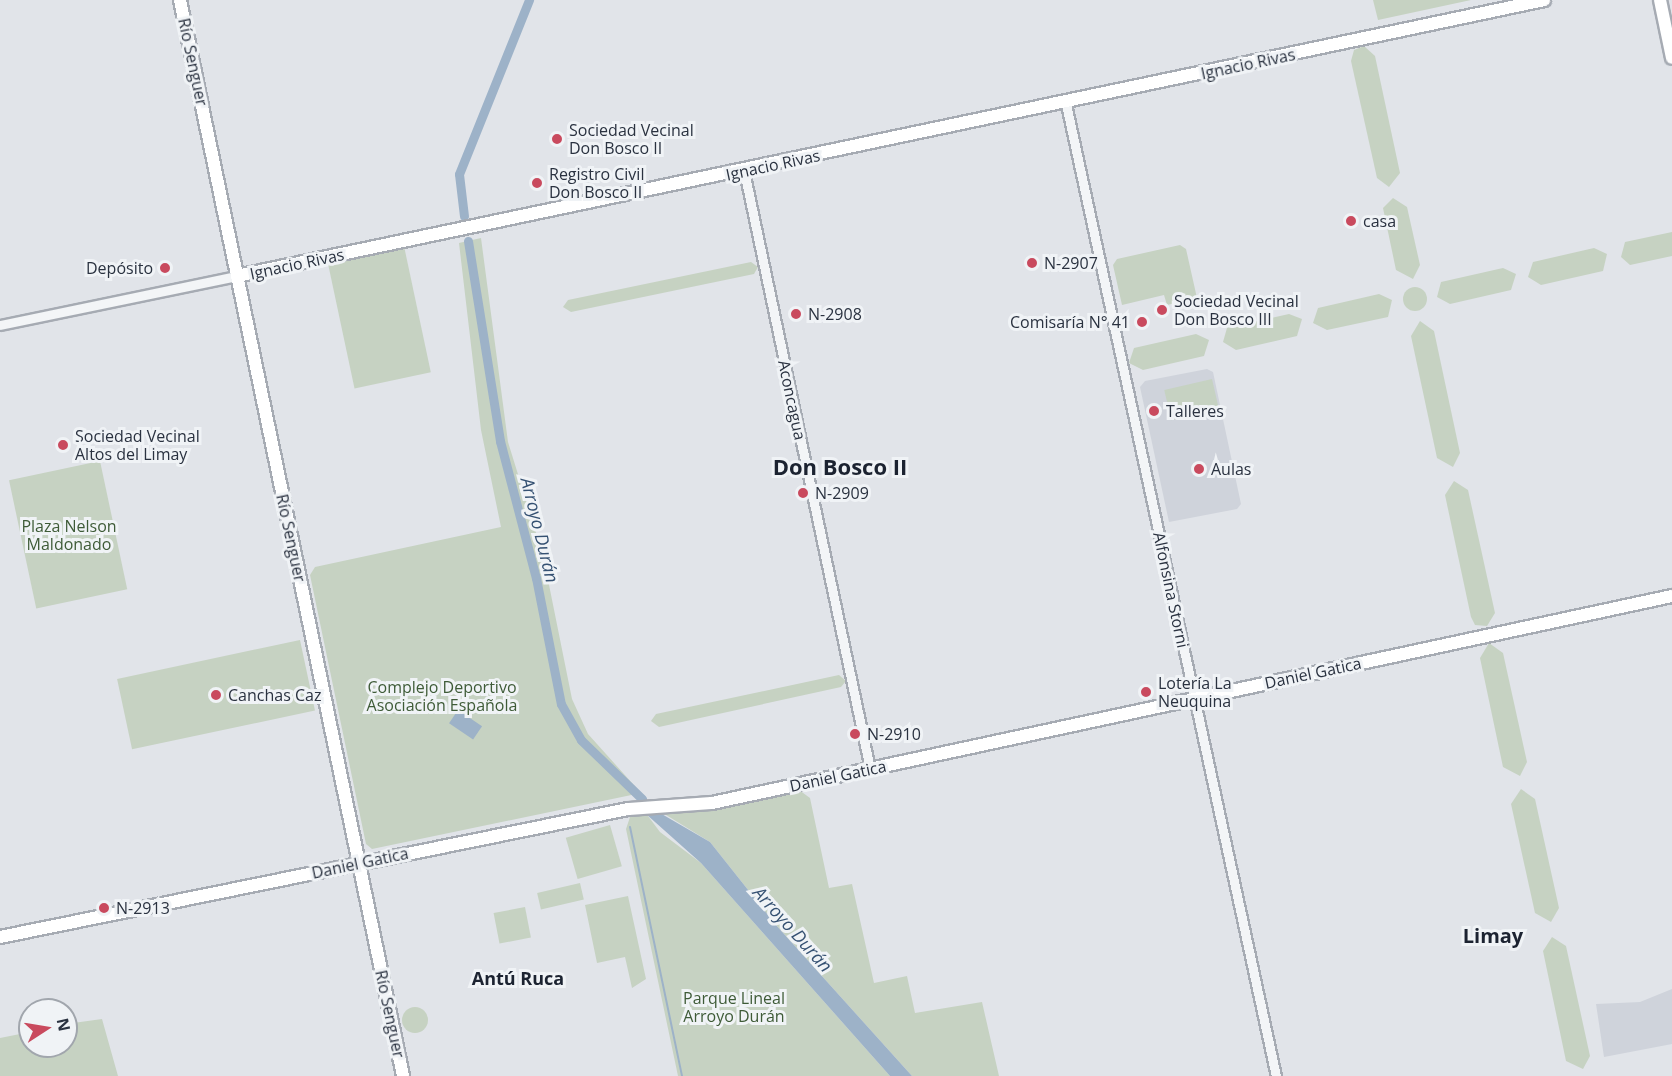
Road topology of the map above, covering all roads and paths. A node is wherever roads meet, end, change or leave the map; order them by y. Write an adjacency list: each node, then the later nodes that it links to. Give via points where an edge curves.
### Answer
1 (180, 0): 7 (main road, Río Senguer)
2 (1544, 0): 5 (main road, Ignacio Rivas)
3 (1660, 0): 4 (main road)
4 (1672, 58)
5 (1066, 104): 6 (main road, Ignacio Rivas); 10 (street, Alfonsina Storni)
6 (744, 171): 7 (main road, Ignacio Rivas); 11 (street, Aconcagua)
7 (237, 276): 8 (street, Ignacio Rivas); 12 (main road, Río Senguer)
8 (0, 325)
9 (1672, 596): 10 (main road, Daniel Gatica)
10 (1195, 699): 11 (main road, Daniel Gatica); 15 (street, Alfonsina Storni)
11 (870, 769): 12 (main road, Daniel Gatica, via 705,804 628,809)
12 (359, 864): 13 (main road, Daniel Gatica); 14 (main road, Río Senguer)
13 (0, 937)
14 (403, 1076)
15 (1276, 1076)

